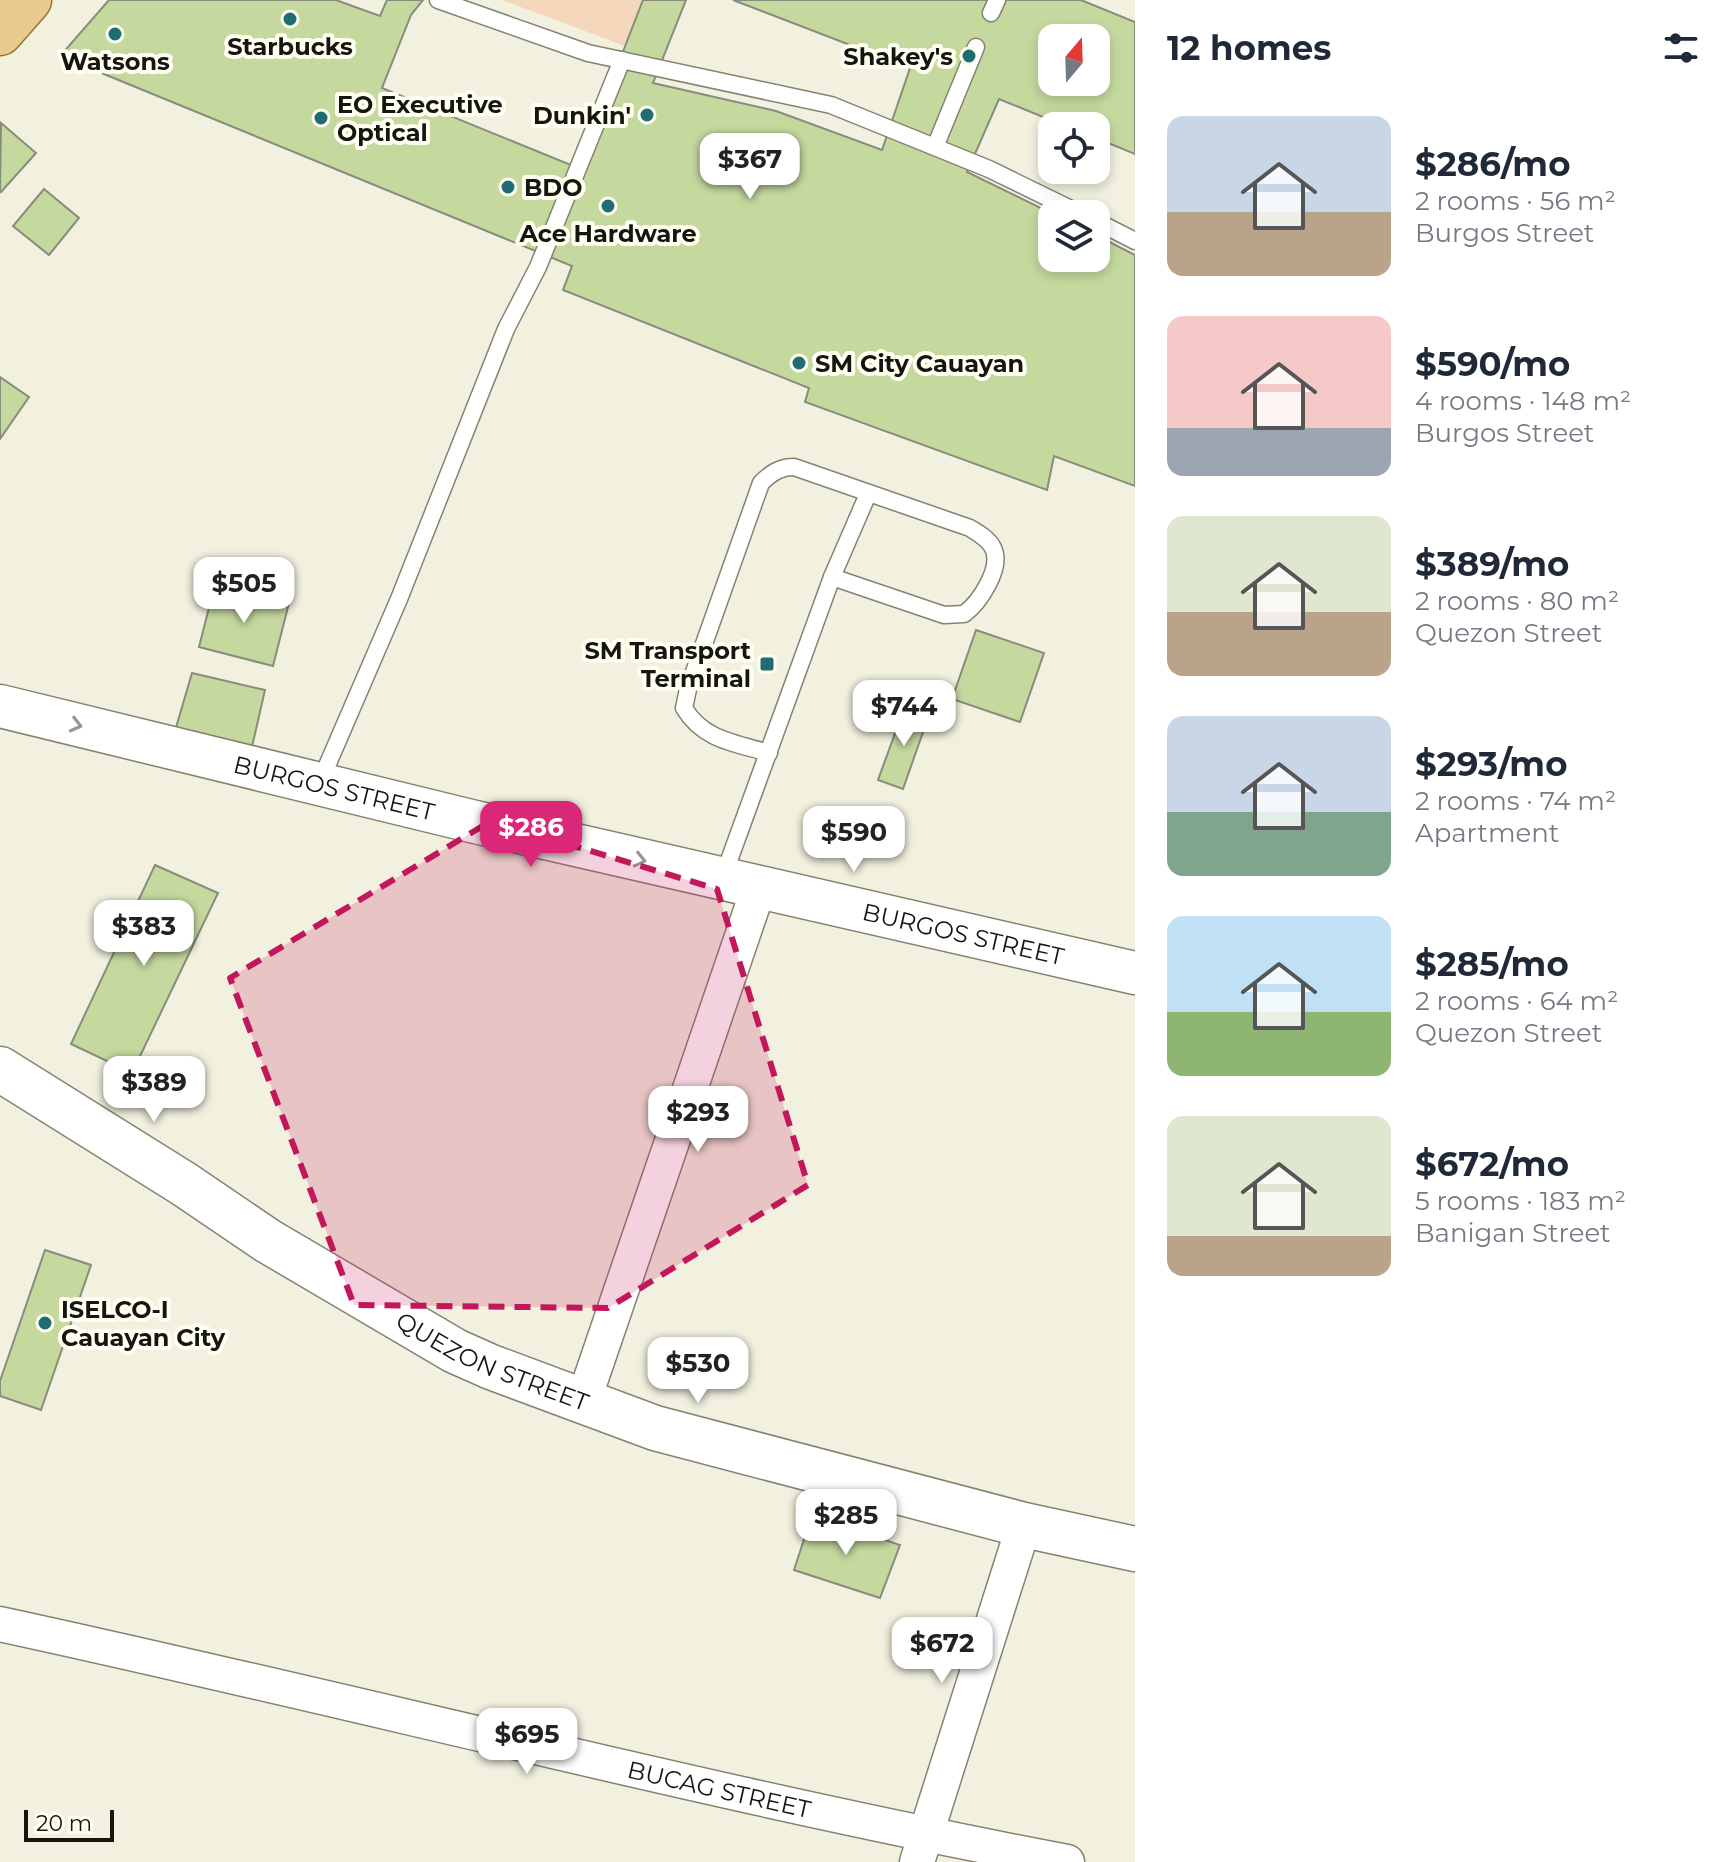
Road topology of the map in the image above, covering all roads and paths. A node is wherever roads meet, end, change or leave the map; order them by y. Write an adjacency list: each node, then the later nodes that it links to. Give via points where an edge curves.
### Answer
1 (29, 0): 3 (main road)
2 (438, 0): 5 (lane)
3 (0, 33)
4 (976, 47): 6 (lane)
5 (622, 60): 6 (lane, via 831,105); 14 (lane)
6 (935, 147): 7 (lane)
7 (1050, 200)
8 (1110, 228): 9 (lane)
9 (1135, 241)
10 (868, 494): 11 (lane); 11 (lane, via 970,528 985,539 996,557 984,591 964,614 944,615); 13 (lane, via 794,467 778,470 761,483 684,708 709,736)
11 (832, 577): 13 (lane)
12 (0, 706): 14 (street, BURGOS STREET, one-way to 14)
13 (769, 753): 15 (lane)
14 (320, 782): 15 (street, BURGOS STREET, one-way to 15)
15 (740, 883): 16 (street, BURGOS STREET); 18 (street)
16 (1135, 973)
17 (0, 1069): 18 (main road, QUEZON STREET, via 268,1241 455,1351)
18 (583, 1402): 19 (main road, QUEZON STREET, via 670,1432)
19 (1024, 1525): 20 (main road, QUEZON STREET); 22 (street)
20 (1135, 1549)
21 (0, 1624): 22 (street, BUCAG STREET)
22 (921, 1848): 23 (street, BUCAG STREET)
23 (1067, 1862)

